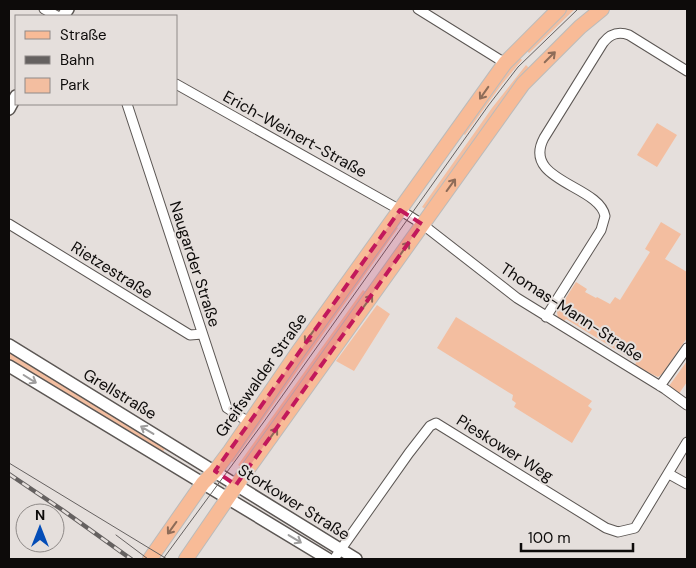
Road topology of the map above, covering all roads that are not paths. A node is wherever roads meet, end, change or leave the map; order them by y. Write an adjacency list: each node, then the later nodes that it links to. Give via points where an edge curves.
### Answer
1 (44, 9): 5 (street)
2 (418, 9): 6 (street)
3 (559, 9): 6 (main road, Greifswalder Straße)
4 (602, 9): 14 (main road, one-way to 4, via 523,84)
5 (55, 15)
6 (505, 63): 12 (main road, Greifswalder Straße, one-way to 12)
7 (687, 71): 15 (street, via 629,35 612,35 603,43 544,138 539,153 542,164 601,206 605,216 601,230)
8 (178, 85): 12 (street, Erich-Weinert-Straße)
9 (15, 98): 11 (street)
10 (127, 105): 16 (street, Naugarder Straße)
11 (9, 109)
12 (400, 210): 14 (street); 22 (main road, Greifswalder Straße, one-way to 22)
13 (9, 224): 16 (street, Rietzestraße, via 190,335)
14 (422, 224): 15 (street, Thomas-Mann-Straße, via 509,293); 28 (main road, one-way to 14)
15 (546, 317): 20 (street, Thomas-Mann-Straße)
16 (202, 334): 22 (street, Naugarder Straße, via 227,408)
17 (9, 345): 24 (street, Grellstraße, one-way to 17)
18 (687, 348): 20 (street)
19 (9, 366): 26 (street, one-way to 26)
20 (660, 386): 21 (street, Thomas-Mann-Straße)
21 (687, 405)
22 (250, 423): 24 (main road, Greifswalder Straße)
23 (687, 442): 25 (street)
24 (215, 471): 26 (main road, Greifswalder Straße); 28 (street, Storkower Straße)
25 (669, 474): 27 (street); 30 (street, Pieskower Weg, via 635,528 618,532 606,528 436,423 409,453)
26 (203, 483): 29 (street, Storkower Straße); 31 (main road, Greifswalder Straße, one-way to 31)
27 (687, 484)
28 (236, 486): 29 (main road); 30 (street, Storkower Straße)
29 (229, 498): 32 (main road); 33 (street, Storkower Straße, one-way to 33)
30 (337, 554): 34 (street, Storkower Straße)
31 (150, 559)
32 (186, 559)
33 (328, 559)
34 (356, 559)

